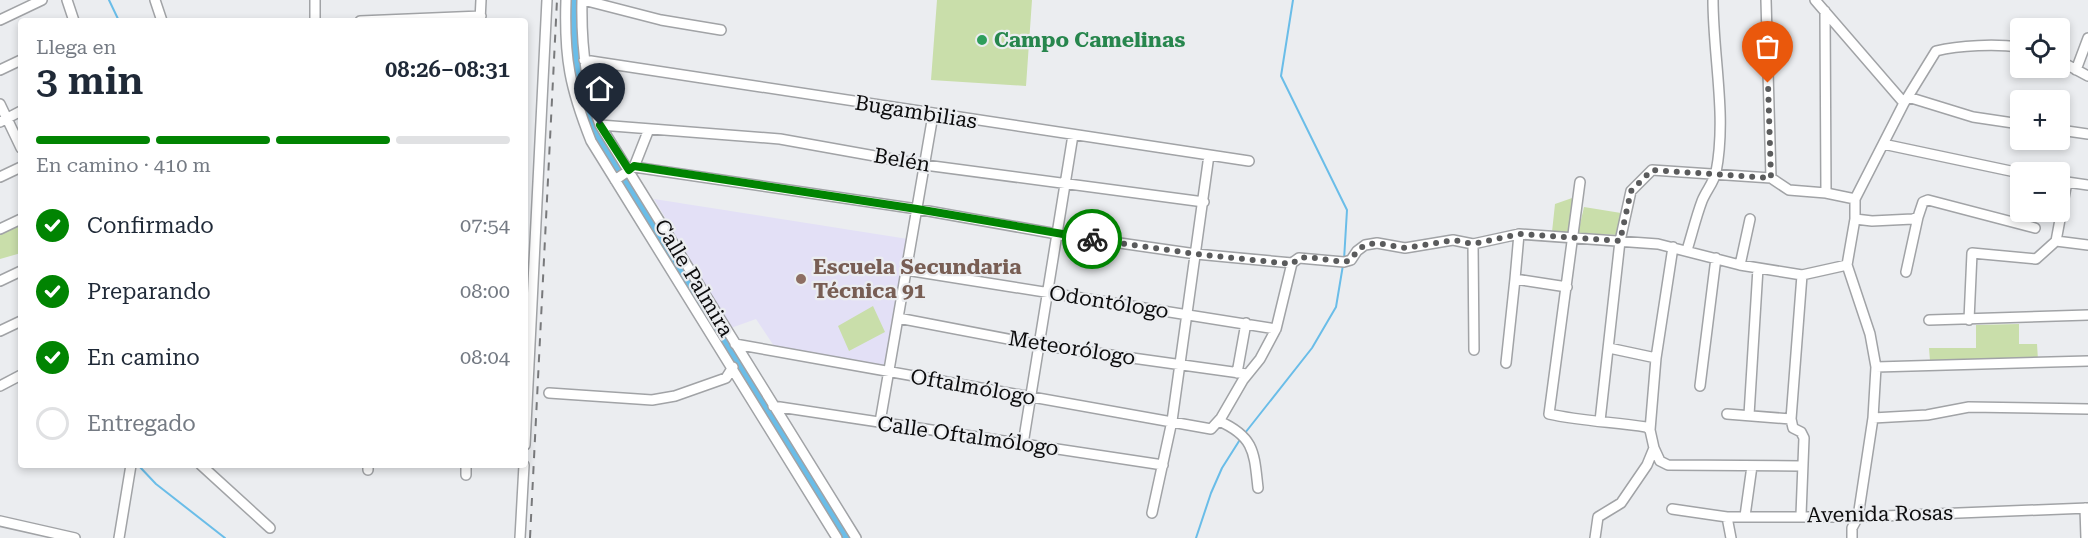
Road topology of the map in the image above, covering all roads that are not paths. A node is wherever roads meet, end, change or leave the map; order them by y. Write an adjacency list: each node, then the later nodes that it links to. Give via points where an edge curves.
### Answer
1 (42, 0): 17 (street)
2 (67, 0): 13 (street)
3 (155, 0): 14 (street)
4 (315, 0): 15 (street)
5 (481, 0): 16 (street)
6 (547, 0): 110 (street)
7 (566, 0): 45 (street, via 565,42 575,96 591,141)
8 (583, 0): 18 (street); 21 (street, Calle Palmira)
9 (1713, 0): 46 (street, via 1720,93)
10 (1766, 0): 48 (street)
11 (1815, 0): 12 (street)
12 (1825, 11): 27 (street); 53 (street)
13 (73, 18)
14 (161, 18)
15 (315, 18)
16 (480, 18)
17 (0, 20)
18 (721, 30)
19 (2088, 38): 25 (street)
20 (2010, 46): 27 (street, via 1936,51)
21 (584, 60): 30 (street, Bugambilias); 33 (street, Calle Palmira)
22 (18, 61): 24 (street)
23 (2070, 67): 25 (street)
24 (0, 70)
25 (2076, 70): 26 (street)
26 (2088, 76)
27 (1906, 100): 32 (street); 39 (street)
28 (0, 104): 31 (street)
29 (18, 113): 31 (street)
30 (933, 115): 37 (street, Bugambilias); 42 (street)
31 (4, 120): 38 (street)
32 (2010, 123)
33 (600, 125): 34 (street, Belén); 45 (street, Calle Palmira)
34 (649, 129): 42 (street, Belén, via 780,139); 45 (street)
35 (2070, 131): 36 (street)
36 (2088, 134)
37 (1073, 135): 40 (street, Bugambilias); 51 (street)
38 (18, 143)
39 (1883, 144): 44 (street); 54 (street)
40 (1209, 155): 41 (street, Bugambilias); 55 (street)
41 (1249, 161)
42 (925, 165): 51 (street, Belén); 56 (street)
43 (18, 168): 47 (street)
44 (2010, 170)
45 (624, 174): 56 (street); 87 (street, Calle Palmira); 87 (street)
46 (1716, 174): 48 (street); 67 (street, via 1652,170 1631,191); 72 (street, via 1703,199)
47 (0, 177)
48 (1771, 178): 53 (street, via 1789,190)
49 (1580, 182): 66 (street)
50 (2070, 182): 52 (street)
51 (1065, 183): 55 (street, Belén); 64 (street)
52 (2088, 185)
53 (1826, 193): 54 (street)
54 (1855, 199): 59 (street)
55 (1204, 202): 73 (street)
56 (917, 209): 64 (street); 79 (street)
57 (1918, 217): 59 (street); 62 (street, via 1923,202 1928,200); 81 (street)
58 (1750, 219): 76 (street)
59 (1855, 219): 77 (street)
60 (18, 220): 63 (street)
61 (2058, 222): 68 (street)
62 (2035, 228)
63 (0, 229)
64 (1057, 234): 73 (street); 86 (street)
65 (1519, 234): 66 (street); 69 (street); 83 (street)
66 (1574, 237): 67 (street); 85 (street)
67 (1620, 241): 71 (street); 99 (street)
68 (2056, 241): 70 (street); 92 (street, via 2036,259 1971,254)
69 (1473, 244): 75 (street, via 1454,240 1405,248 1377,243 1365,245 1344,262 1308,257); 100 (street)
70 (2088, 245)
71 (1673, 247): 72 (street); 101 (street)
72 (1688, 250): 74 (street)
73 (1196, 254): 75 (street); 88 (street)
74 (1716, 258): 76 (street); 112 (street)
75 (1292, 264): 95 (street)
76 (1740, 265): 78 (street)
77 (1847, 265): 82 (street); 105 (street, via 1870,334)
78 (1758, 268): 82 (street); 118 (street)
79 (906, 270): 86 (street, Odontólogo); 90 (street)
80 (18, 272): 84 (street)
81 (1906, 272)
82 (1802, 274): 120 (street)
83 (1515, 279): 85 (street); 103 (street)
84 (0, 281)
85 (1567, 287): 123 (street, via 1549,414)
86 (1047, 292): 88 (street, Odontólogo); 98 (street)
87 (705, 311): 97 (street, Calle Palmira); 106 (street)
88 (1188, 314): 94 (street, Odontólogo); 104 (street)
89 (2088, 315): 92 (street)
90 (898, 318): 98 (street, Meteorólogo); 107 (street)
91 (1929, 320): 92 (street)
92 (1969, 320)
93 (18, 323): 96 (street)
94 (1246, 324): 95 (street, Odontólogo); 108 (street)
95 (1276, 328): 108 (street, via 1260,359)
96 (0, 332)
97 (735, 344): 107 (street, Oftalmólogo); 115 (street, Calle Palmira)
98 (1039, 345): 104 (street, Meteorólogo); 114 (street)
99 (1609, 348): 101 (street); 123 (street)
100 (1474, 350)
101 (1656, 358): 125 (street)
102 (2088, 361): 105 (street)
103 (1506, 363)
104 (1181, 365): 108 (street, Meteorólogo); 121 (street)
105 (1876, 367): 119 (street)
106 (733, 368): 113 (street, via 726,378 652,400); 147 (street)
107 (889, 373): 114 (street, Oftalmólogo); 124 (street)
108 (1242, 374): 122 (street)
109 (18, 377): 111 (street)
110 (528, 384)
111 (0, 386)
112 (1700, 386)
113 (549, 393)
114 (1030, 397): 121 (street, Oftalmólogo); 126 (street)
115 (773, 406): 124 (street, Calle Oftalmólogo); 148 (street, Calle Palmira)
116 (2088, 409): 119 (street, via 1969,407 1927,415)
117 (1727, 414): 118 (street)
118 (1749, 415): 120 (street)
119 (1873, 418): 141 (street)
120 (1791, 419): 130 (street, via 1792,428 1804,438)
121 (1172, 421): 122 (street, Oftalmólogo, via 1211,429); 128 (street)
122 (1219, 421): 134 (street, via 1249,442 1255,456)
123 (1600, 421): 125 (street)
124 (880, 423): 126 (street, Calle Oftalmólogo)
125 (1650, 430): 127 (street)
126 (1023, 444): 128 (street, Calle Oftalmólogo)
127 (1654, 448): 129 (street, via 1660,462 1668,465); 149 (street, via 1620,503 1598,517)
128 (1163, 465): 137 (street)
129 (1752, 466): 130 (street); 139 (street)
130 (1801, 466): 138 (street)
131 (131, 468): 145 (street)
132 (204, 468): 143 (street)
133 (524, 468): 146 (street)
134 (1258, 488)
135 (2086, 508): 141 (street, Avenida Rosas); 152 (street)
136 (1672, 509): 140 (street, Avenida Rosas)
137 (1152, 513)
138 (1801, 515): 139 (street, Avenida Rosas); 141 (street, Avenida Rosas)
139 (1745, 516): 140 (street, Avenida Rosas)
140 (1727, 517): 150 (street)
141 (1858, 517): 151 (street)
142 (0, 521): 144 (street)
143 (270, 528)
144 (75, 538)
145 (119, 538)
146 (520, 538)
147 (837, 538)
148 (856, 538)
149 (1595, 538)
150 (1731, 538)
151 (1852, 538)
152 (2086, 538)

